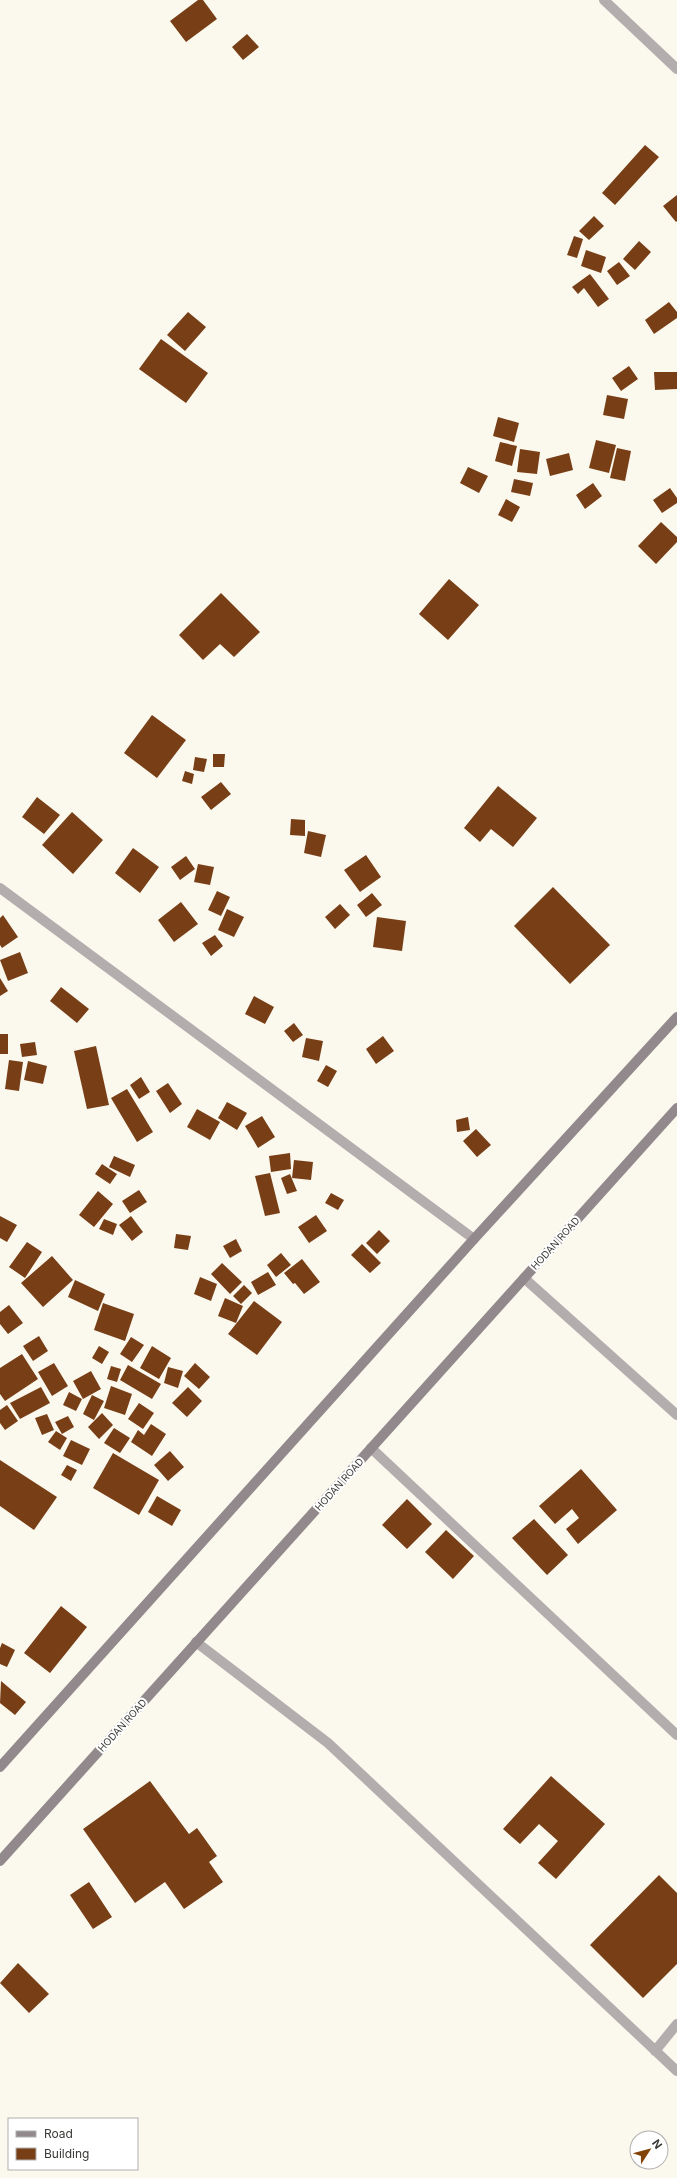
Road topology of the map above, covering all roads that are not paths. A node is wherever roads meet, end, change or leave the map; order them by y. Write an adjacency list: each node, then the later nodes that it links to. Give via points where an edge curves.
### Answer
1 (604, 0): 2 (street)
2 (677, 69)
3 (0, 888): 6 (street)
4 (677, 1017): 6 (main road)
5 (677, 1108): 7 (main road, HODAN ROAD)
6 (474, 1239): 12 (main road)
7 (524, 1278): 8 (street); 9 (main road, HODAN ROAD)
8 (677, 1415)
9 (371, 1448): 10 (main road, HODAN ROAD); 11 (street)
10 (196, 1642): 13 (main road, HODAN ROAD); 15 (street, via 328,1743)
11 (677, 1735)
12 (0, 1767)
13 (0, 1861)
14 (677, 2024): 15 (street)
15 (655, 2050): 16 (street)
16 (677, 2071)

